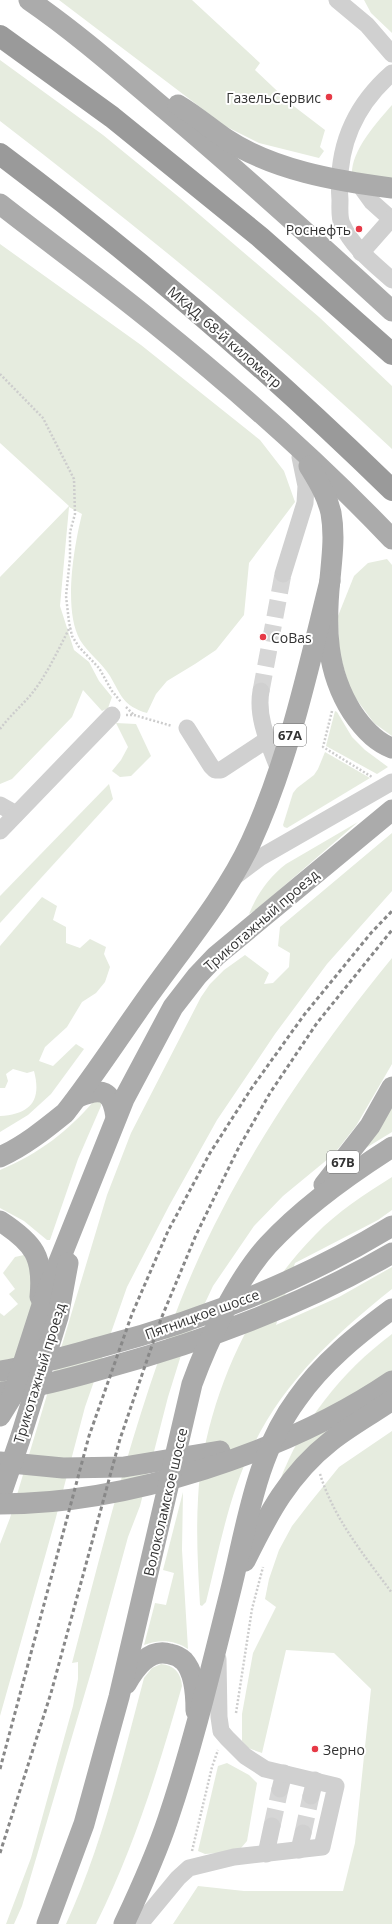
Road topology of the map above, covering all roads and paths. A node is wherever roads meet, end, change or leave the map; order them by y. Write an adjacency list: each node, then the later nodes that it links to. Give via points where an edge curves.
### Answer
1 (29, 0): 4 (main road)
2 (337, 0): 5 (lane, via 367,25)
3 (0, 36): 16 (highway, via 112,117 260,237)
4 (98, 52): 8 (main road, via 227,139 278,165); 15 (main road, via 291,218)
5 (392, 54)
6 (392, 73): 8 (lane, via 375,90 346,136)
7 (0, 154): 20 (highway, МКАД, 68-й километр, via 131,256 321,421)
8 (338, 180): 9 (main road); 13 (lane, via 341,223)
9 (359, 184): 10 (main road); 12 (lane, via 372,202)
10 (392, 188)
11 (0, 204): 18 (main road, via 153,322)
12 (392, 220): 13 (lane)
13 (361, 252): 14 (lane)
14 (392, 280)
15 (392, 311)
16 (392, 354)
17 (0, 374): 24 (path, via 43,418 74,479 75,514 70,532 66,596)
18 (285, 435): 19 (main road, 67A); 21 (main road)
19 (299, 453): 22 (lane, via 306,486 305,503); 23 (main road, 67A, via 323,489 330,512 333,548)
20 (392, 490)
21 (392, 538)
22 (283, 574)
23 (330, 581): 32 (main road, via 327,625 330,654 338,686 357,719 370,734); 33 (main road, 67A, via 302,695)
24 (70, 627): 28 (path, via 79,647 99,668 112,691); 30 (path, via 29,697)
25 (261, 691): 31 (lane, via 263,724)
26 (333, 706): 34 (path, via 323,748)
27 (112, 715): 28 (path); 37 (lane)
28 (134, 716): 29 (path)
29 (187, 728): 31 (lane, via 215,770 221,770)
30 (0, 730)
31 (268, 739): 33 (lane)
32 (392, 748)
33 (279, 770): 39 (main road, 67A, via 250,843)
34 (384, 782): 39 (lane, via 261,857)
35 (0, 805): 37 (lane)
36 (392, 810): 43 (main road, Трикотажный проезд, via 216,956 196,976 173,1007)
37 (16, 814): 38 (lane)
38 (0, 831)
39 (229, 881): 40 (main road, 67A)
40 (183, 949): 42 (main road); 43 (main road, via 143,1043)
41 (392, 1088): 49 (main road, 67B, via 370,1126 343,1162)
42 (78, 1096): 43 (main road, via 98,1090 107,1094 114,1106); 45 (main road, via 65,1113 41,1133 18,1149)
43 (120, 1108): 47 (main road, Трикотажный проезд, via 89,1182)
44 (392, 1147): 49 (main road, Волоколамское шоссе, via 333,1188)
45 (0, 1157)
46 (0, 1221): 52 (main road, via 18,1233 31,1246 38,1258 42,1277)
47 (75, 1224): 52 (main road, Трикотажный проезд); 61 (main road, Трикотажный проезд, via 58,1317)
48 (392, 1226): 53 (main road, Пятницкое шоссе, via 358,1247 288,1281 186,1322 65,1357)
49 (283, 1230): 67 (main road, Волоколамское шоссе, via 267,1246 243,1280 202,1358 192,1384)
50 (392, 1253): 55 (main road, Пятницкое шоссе, via 281,1308 193,1342 30,1388)
51 (392, 1310): 64 (main road, via 322,1368 296,1399 274,1436 244,1528)
52 (35, 1326): 57 (main road, Трикотажный проезд, via 13,1395)
53 (0, 1371)
54 (392, 1381): 58 (main road, via 353,1405)
55 (0, 1393)
56 (392, 1400): 64 (main road, via 332,1440 293,1478 276,1501)
57 (0, 1416)
58 (314, 1424): 59 (main road, via 247,1445 124,1467 63,1468); 62 (main road, via 249,1454 125,1490 65,1500)
59 (0, 1462)
60 (318, 1470): 65 (path, via 324,1490 348,1534)
61 (0, 1496)
62 (0, 1504)
63 (264, 1563): 69 (path, via 252,1609 233,1731)
64 (231, 1592): 66 (main road)
65 (392, 1593)
66 (218, 1639): 68 (main road); 69 (lane, via 218,1717 221,1731)
67 (119, 1697): 68 (main road, via 131,1675 150,1656 158,1653 177,1656 184,1661 189,1670 195,1690); 75 (main road, Волоколамское шоссе, via 84,1824)
68 (195, 1733): 76 (main road, via 168,1820)
69 (227, 1738): 72 (lane, via 245,1756 282,1781 313,1788 336,1786 322,1847); 74 (path, via 220,1746 212,1767)
70 (272, 1826): 73 (lane)
71 (303, 1833): 72 (lane)
72 (299, 1850): 73 (lane)
73 (266, 1854): 74 (lane, via 234,1857)
74 (189, 1868): 77 (lane)
75 (47, 1924)
76 (124, 1924)
77 (140, 1924)

